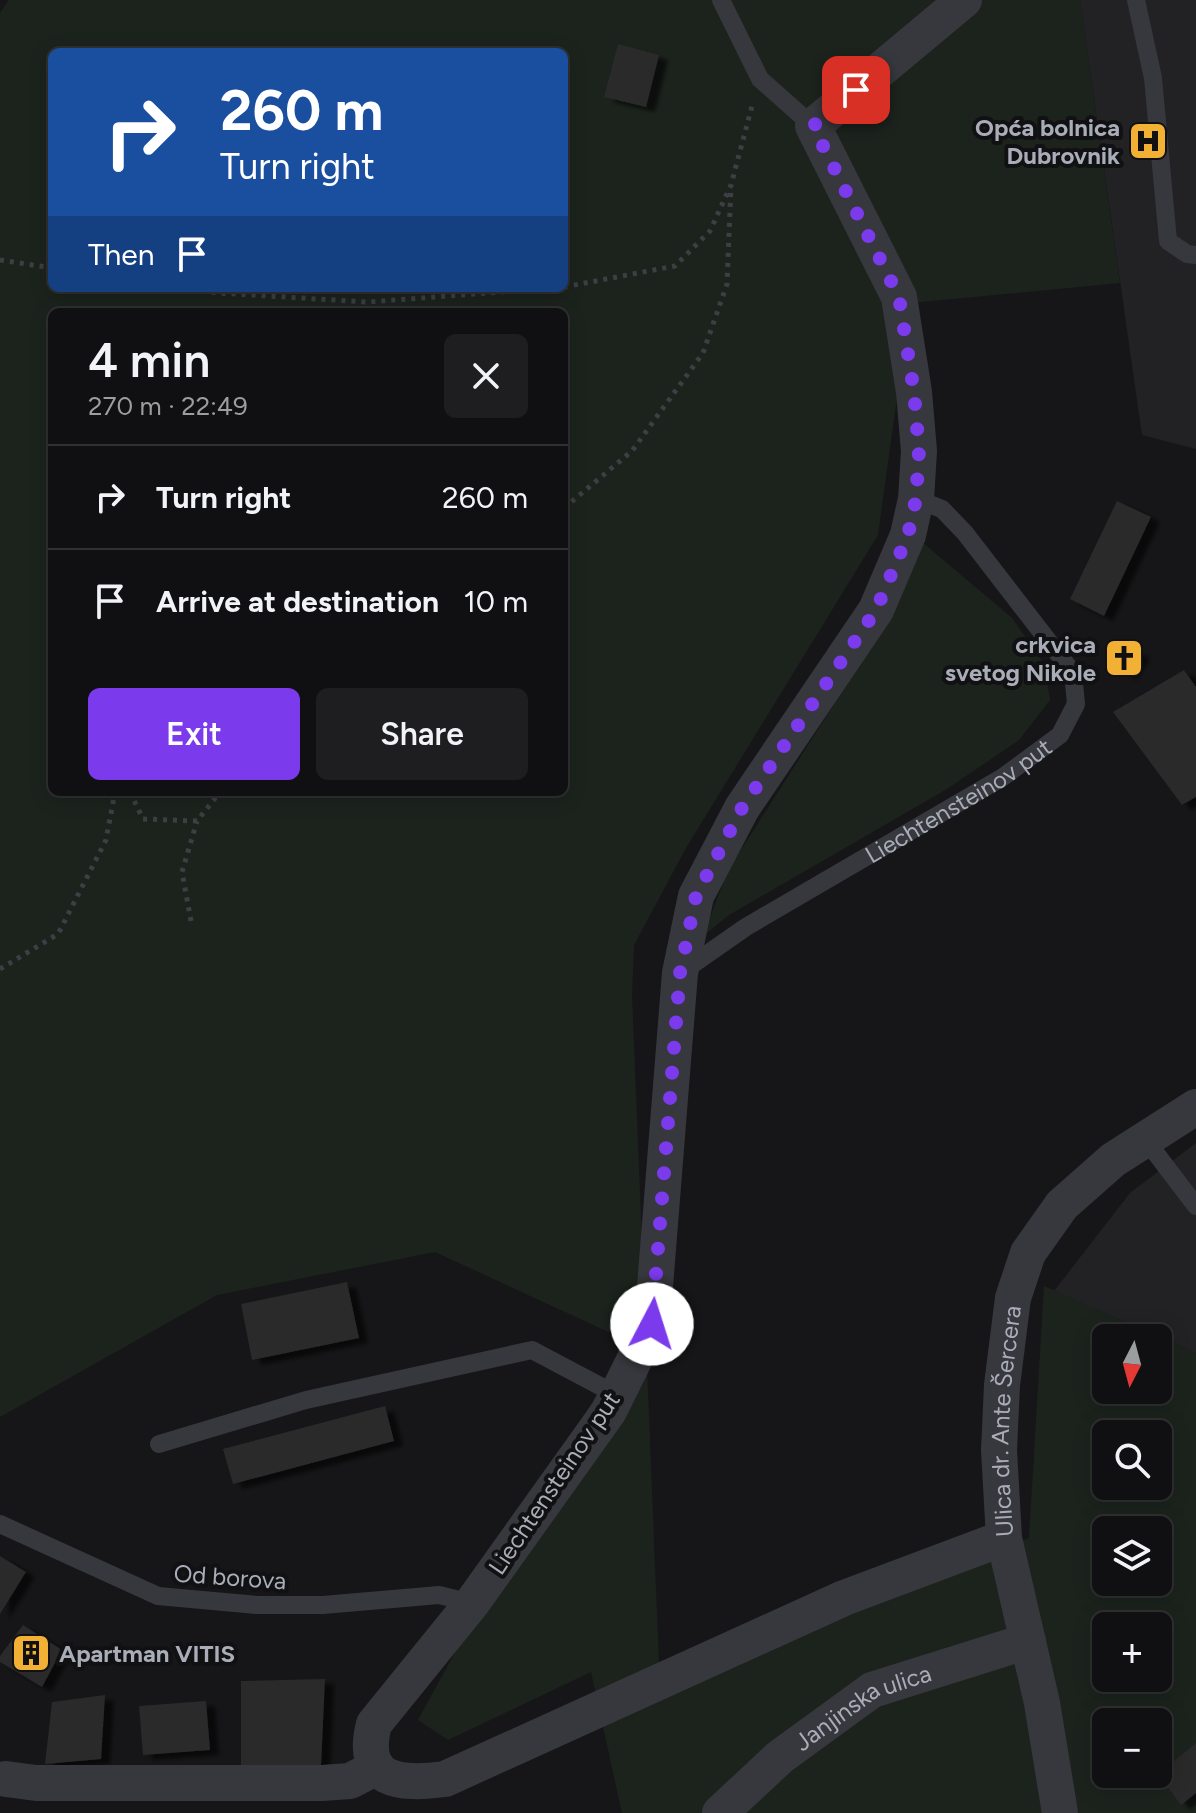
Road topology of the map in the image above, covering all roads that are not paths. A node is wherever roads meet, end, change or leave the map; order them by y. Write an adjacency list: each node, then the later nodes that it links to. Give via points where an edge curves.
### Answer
1 (721, 0): 4 (lane, Liechtensteinov put, via 760,79)
2 (964, 0): 4 (street)
3 (1136, 0): 5 (lane, via 1153,78 1168,241)
4 (813, 126): 6 (street, Liechtensteinov put, via 899,297 916,407)
5 (1196, 255)
6 (916, 499): 7 (street, Liechtensteinov put, via 908,535 876,610 742,808 696,896); 7 (lane, Liechtensteinov put, via 942,509 965,533 1073,673 1076,704 1060,735 1003,777 746,927)
7 (680, 973): 11 (street, Liechtensteinov put, via 652,1324)
8 (1196, 1107): 9 (street, Ulica dr. Ante Šercera)
9 (1145, 1139): 10 (lane); 14 (street, Ulica dr. Ante Šercera, via 1062,1205 1028,1253 1013,1298 1002,1385)
10 (1196, 1206)
11 (617, 1395): 12 (lane, via 532,1350 306,1400); 15 (street, Liechtensteinov put)
12 (159, 1444)
13 (0, 1524): 15 (lane, Od borova, via 158,1596 323,1605 439,1595)
14 (1004, 1538): 16 (street, Ulica dr. Ante Šercera); 17 (street, via 844,1598 445,1779 416,1783 390,1778)
15 (472, 1603): 17 (street, Liechtensteinov put, via 374,1724 368,1747)
16 (1028, 1641): 19 (street, Janjinska ulica, via 872,1690 780,1757); 20 (street, Ulica dr. Ante Šercera)
17 (377, 1767): 18 (street, via 350,1781 322,1783)
18 (6, 1779)
19 (720, 1813)
20 (1060, 1813)

